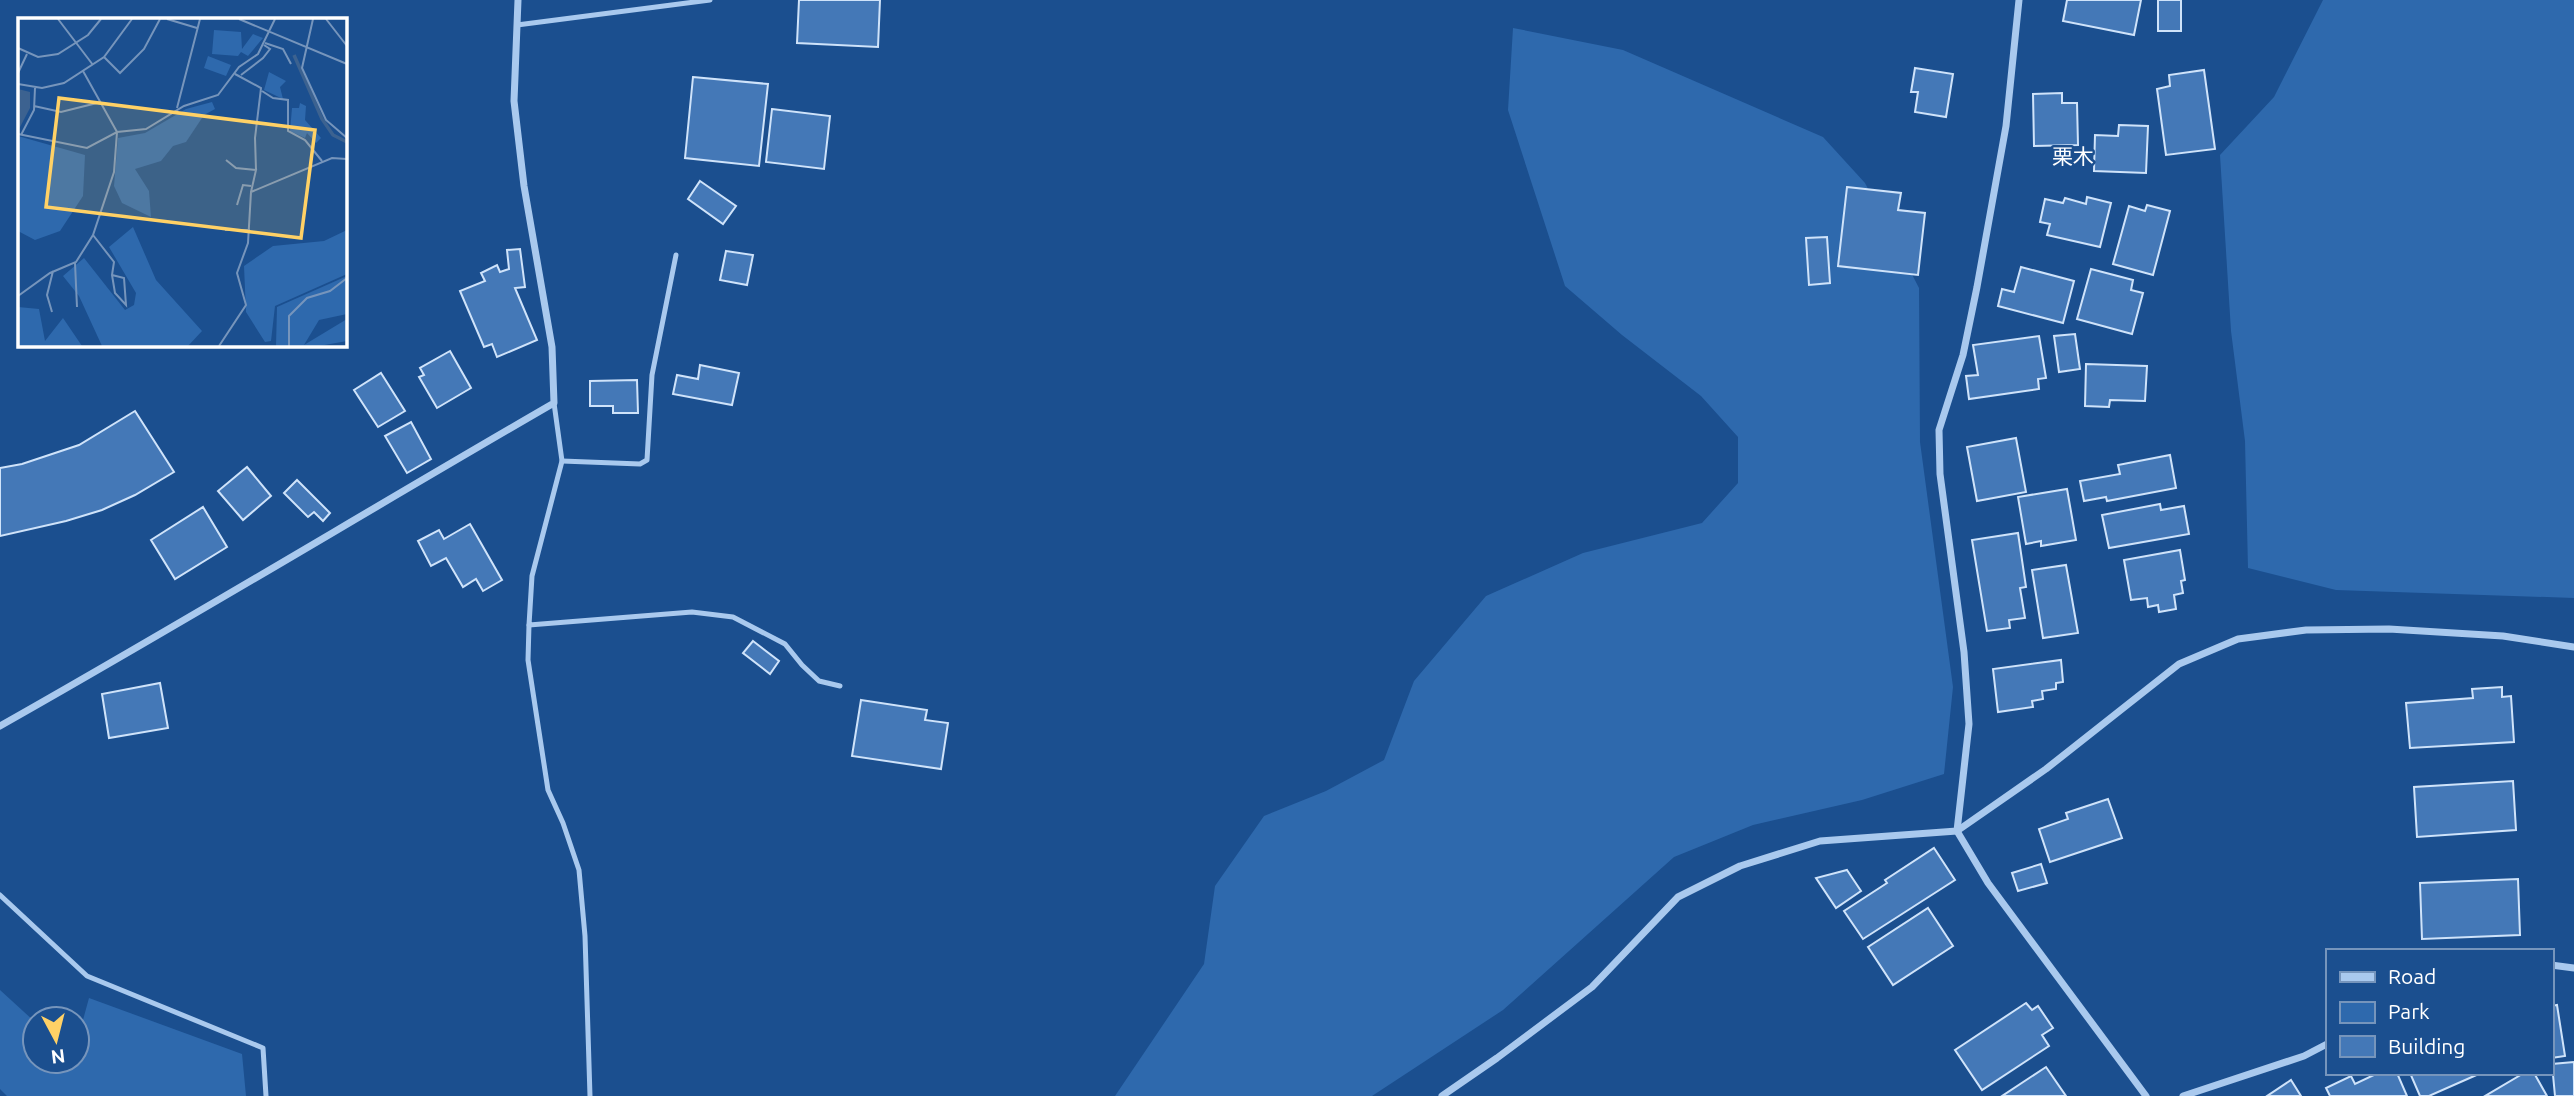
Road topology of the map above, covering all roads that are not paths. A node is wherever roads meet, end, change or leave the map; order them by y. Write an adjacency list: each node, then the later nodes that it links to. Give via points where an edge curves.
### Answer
1 (518, 0): 4 (street)
2 (710, 0): 4 (lane)
3 (2019, 0): 12 (street, via 2006,126 1978,287 1939,430 1969,724)
4 (517, 25): 6 (street, via 514,101 552,347)
5 (676, 254): 7 (lane, via 652,375 647,460 640,464)
6 (554, 403): 7 (lane); 11 (street)
7 (562, 461): 8 (lane, via 532,576)
8 (529, 625): 10 (lane, via 692,611 733,617 785,643 819,681); 18 (lane, via 528,660 548,790 579,870)
9 (2574, 647): 12 (street, via 2503,636 2389,629 2306,629 2238,639 2179,664 2046,769)
10 (840, 686)
11 (0, 726)
12 (1957, 831): 19 (street, via 1820,841 1741,866 1678,897 1592,987); 20 (street, via 1988,883)
13 (0, 895): 17 (lane, via 86,976 263,1048)
14 (2553, 965): 15 (street)
15 (2574, 968)
16 (2326, 1045): 21 (street)
17 (266, 1096)
18 (590, 1096)
19 (1441, 1096)
20 (2146, 1096)
21 (2183, 1096)

